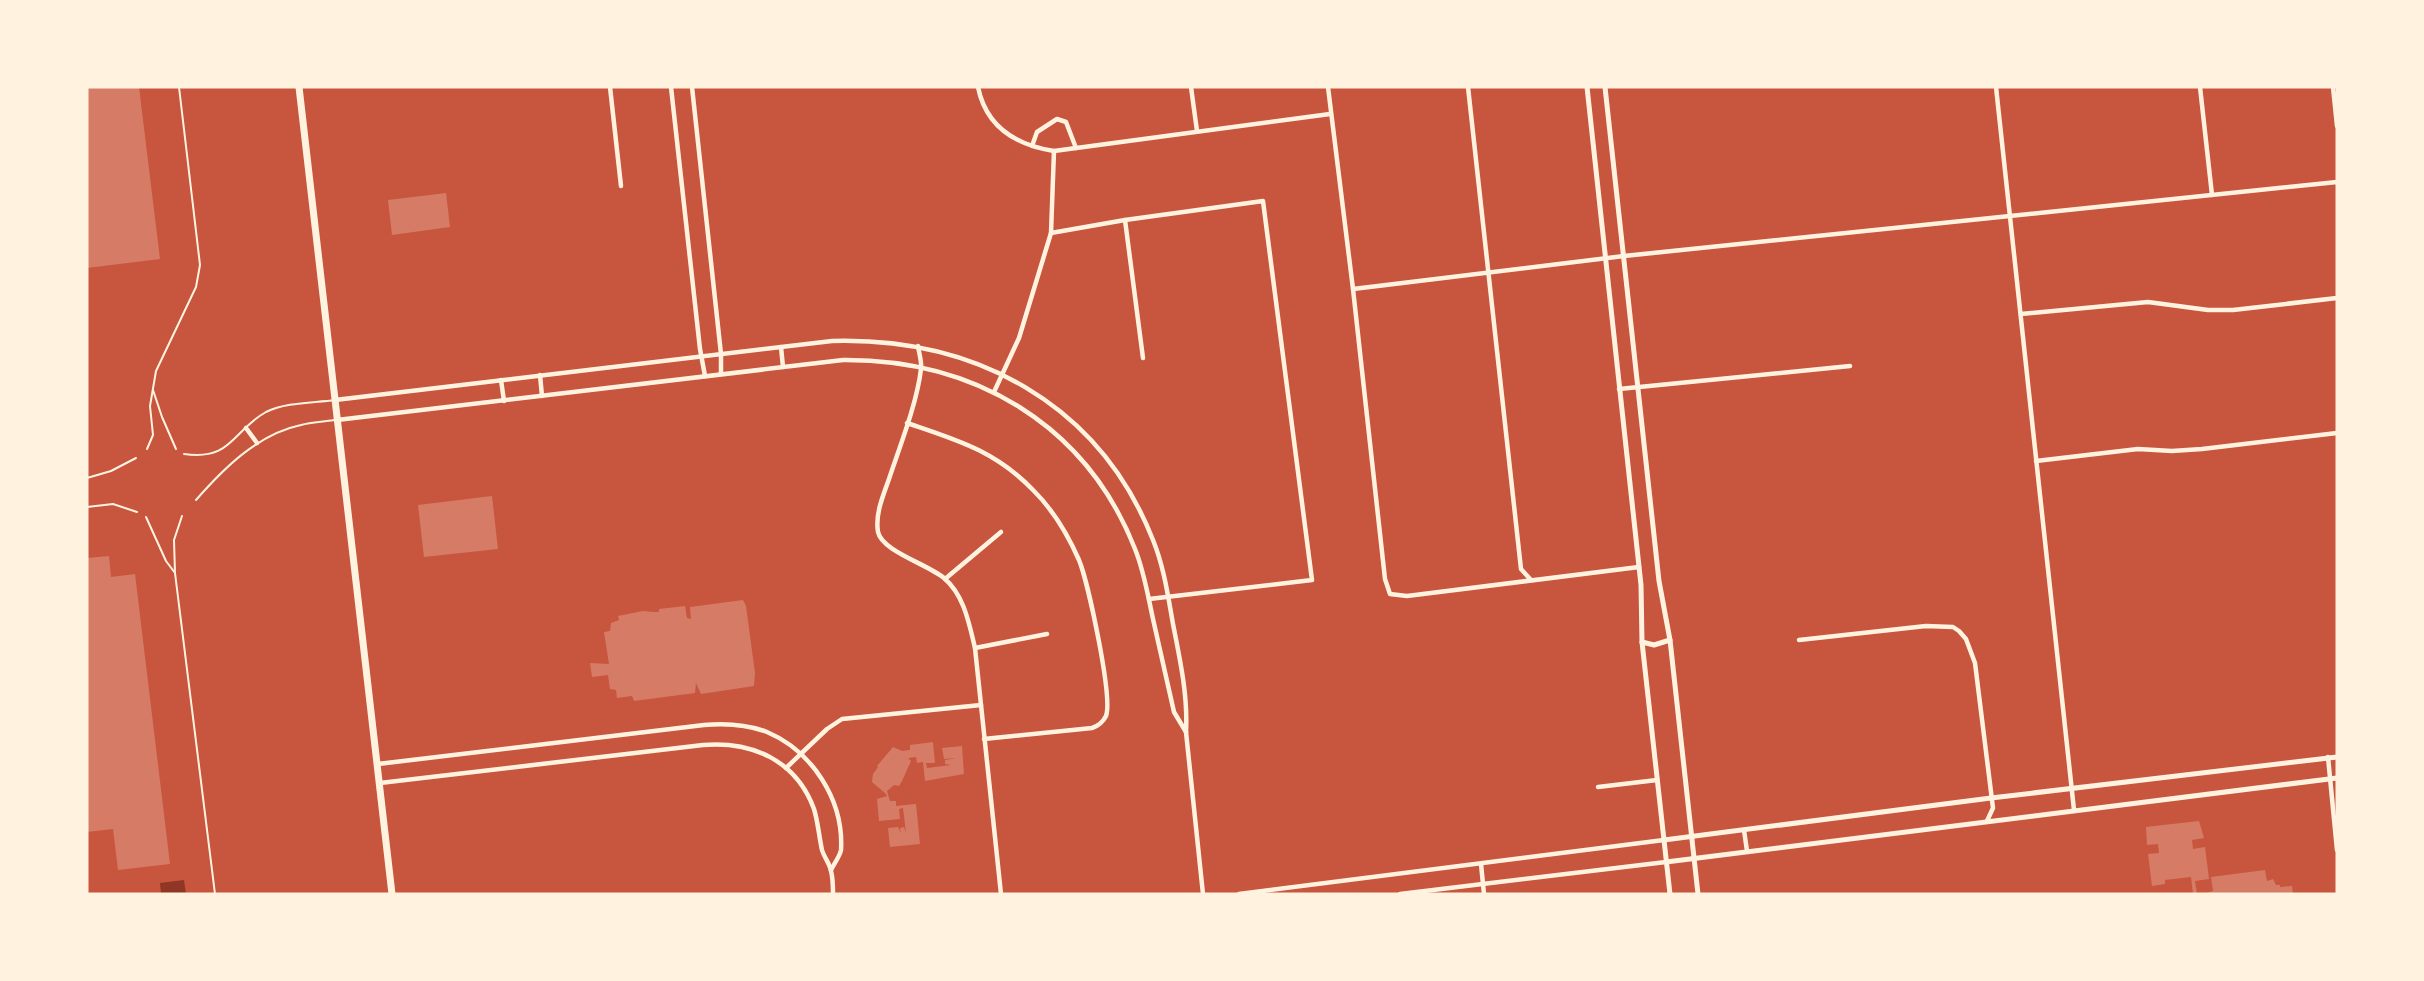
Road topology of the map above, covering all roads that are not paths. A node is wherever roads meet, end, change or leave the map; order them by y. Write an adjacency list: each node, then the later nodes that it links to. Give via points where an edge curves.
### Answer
1 (179, 87): 48 (lane, via 200,265 196,287 160,359)
2 (299, 87): 51 (main road)
3 (610, 87): 22 (street)
4 (671, 87): 36 (street)
5 (692, 87): 35 (street)
6 (978, 87): 18 (street, via 983,106 995,125)
7 (1191, 87): 17 (street)
8 (1328, 87): 15 (street)
9 (1468, 87): 29 (street)
10 (1588, 87): 28 (street)
11 (1605, 87): 27 (street)
12 (1996, 87): 24 (street)
13 (2200, 87): 23 (street)
14 (2332, 87): 16 (street)
15 (1330, 114): 17 (street); 30 (street)
16 (2337, 126)
17 (1197, 131): 19 (street)
18 (1032, 146): 19 (street, via 1037,132 1057,119 1066,123); 20 (street)
19 (1076, 148): 20 (street)
20 (1054, 151): 26 (street)
21 (2337, 182): 23 (street)
22 (621, 186)
23 (2212, 195): 24 (street)
24 (2009, 215): 27 (street); 32 (street)
25 (1125, 220): 26 (street); 37 (street); 74 (street, via 1263,201 1312,580)
26 (1051, 234): 43 (street)
27 (1624, 256): 28 (street); 46 (street)
28 (1605, 258): 29 (street); 47 (street)
29 (1488, 273): 30 (street); 73 (street, via 1521,569)
30 (1353, 289): 73 (street, via 1385,579 1390,594 1407,596)
31 (2337, 298): 32 (street, via 2233,310 2148,302)
32 (2021, 314): 62 (street)
33 (781, 346): 34 (street, via 848,340); 35 (street); 39 (street)
34 (918, 346): 40 (street); 43 (street, via 970,360)
35 (721, 354): 36 (street); 41 (street)
36 (701, 356): 42 (street); 44 (street)
37 (1143, 358)
38 (1850, 366): 46 (street)
39 (783, 367): 40 (street, via 858,360); 41 (street)
40 (921, 367): 49 (street); 54 (street)
41 (721, 374): 44 (street)
42 (540, 375): 45 (street); 50 (street)
43 (1004, 375): 49 (street); 74 (street, via 1069,419 1117,472 1154,541)
44 (705, 376): 50 (street)
45 (501, 380): 51 (street); 52 (street)
46 (1638, 387): 47 (street); 77 (street, via 1659,581)
47 (1619, 389): 70 (street)
48 (153, 390): 58 (lane, via 153,435); 59 (lane)
49 (994, 392): 75 (street, via 1058,435 1102,485 1134,545)
50 (543, 396): 52 (street)
51 (335, 400): 53 (main road); 55 (lane, via 275,408)
52 (504, 401): 53 (street)
53 (337, 420): 57 (lane, via 301,425); 87 (main road)
54 (907, 423): 72 (street, via 879,508 879,536 890,549); 83 (street, via 967,443 1007,466 1035,491 1059,522 1087,583 1106,694 1106,716 1092,728)
55 (246, 428): 57 (street); 60 (lane, via 213,455)
56 (2337, 433): 62 (street, via 2202,449 2138,449)
57 (257, 443): 64 (lane, via 215,478)
58 (147, 449)
59 (176, 449)
60 (184, 454)
61 (136, 458): 63 (lane)
62 (2036, 461): 94 (street)
63 (87, 478)
64 (196, 501)
65 (87, 507): 66 (lane, via 113,504)
66 (137, 512)
67 (182, 516): 71 (lane, via 174,540)
68 (146, 518): 71 (lane, via 166,561)
69 (1001, 532): 72 (street)
70 (1639, 567): 73 (street); 79 (street)
71 (176, 573): 108 (lane)
72 (945, 579): 80 (street, via 965,608)
73 (1531, 580)
74 (1168, 596): 75 (street); 82 (street, via 1183,677)
75 (1149, 599): 82 (street, via 1174,712)
76 (1047, 634): 80 (street)
77 (1670, 640): 79 (street, via 1654,645); 99 (street)
78 (1800, 640): 95 (street, via 1926,626 1953,627 1966,639 1975,663)
79 (1642, 642): 91 (street)
80 (975, 648): 81 (street)
81 (981, 705): 83 (street); 84 (street, via 842,719)
82 (1186, 732): 112 (street)
83 (984, 739): 111 (street)
84 (801, 754): 87 (street, via 767,732 720,723); 88 (street); 106 (street, via 825,784 835,809 841,851)
85 (2328, 757): 86 (street); 89 (street); 94 (street)
86 (2337, 757)
87 (378, 764): 92 (main road)
88 (786, 768): 92 (street, via 756,750 718,744); 106 (street, via 810,800)
89 (2329, 778): 90 (street); 96 (street); 101 (street)
90 (2337, 778)
91 (1657, 780): 93 (street); 100 (street)
92 (380, 783): 109 (main road)
93 (1598, 787)
94 (2072, 789): 95 (street); 96 (street)
95 (1991, 798): 97 (street, via 1993,808); 98 (street)
96 (2074, 810): 97 (street)
97 (1987, 821): 102 (street)
98 (1744, 830): 99 (street); 102 (street)
99 (1691, 836): 100 (street); 103 (street)
100 (1664, 840): 104 (street); 105 (street)
101 (2337, 850)
102 (1747, 851): 103 (street)
103 (1694, 859): 104 (street); 117 (street)
104 (1666, 862): 107 (street); 116 (street)
105 (1481, 864): 107 (street); 113 (street)
106 (831, 870): 110 (street)
107 (1483, 884): 114 (street); 115 (street)
108 (215, 894)
109 (393, 894)
110 (833, 894)
111 (1001, 894)
112 (1203, 894)
113 (1239, 894)
114 (1400, 894)
115 (1484, 894)
116 (1670, 894)
117 (1698, 894)

